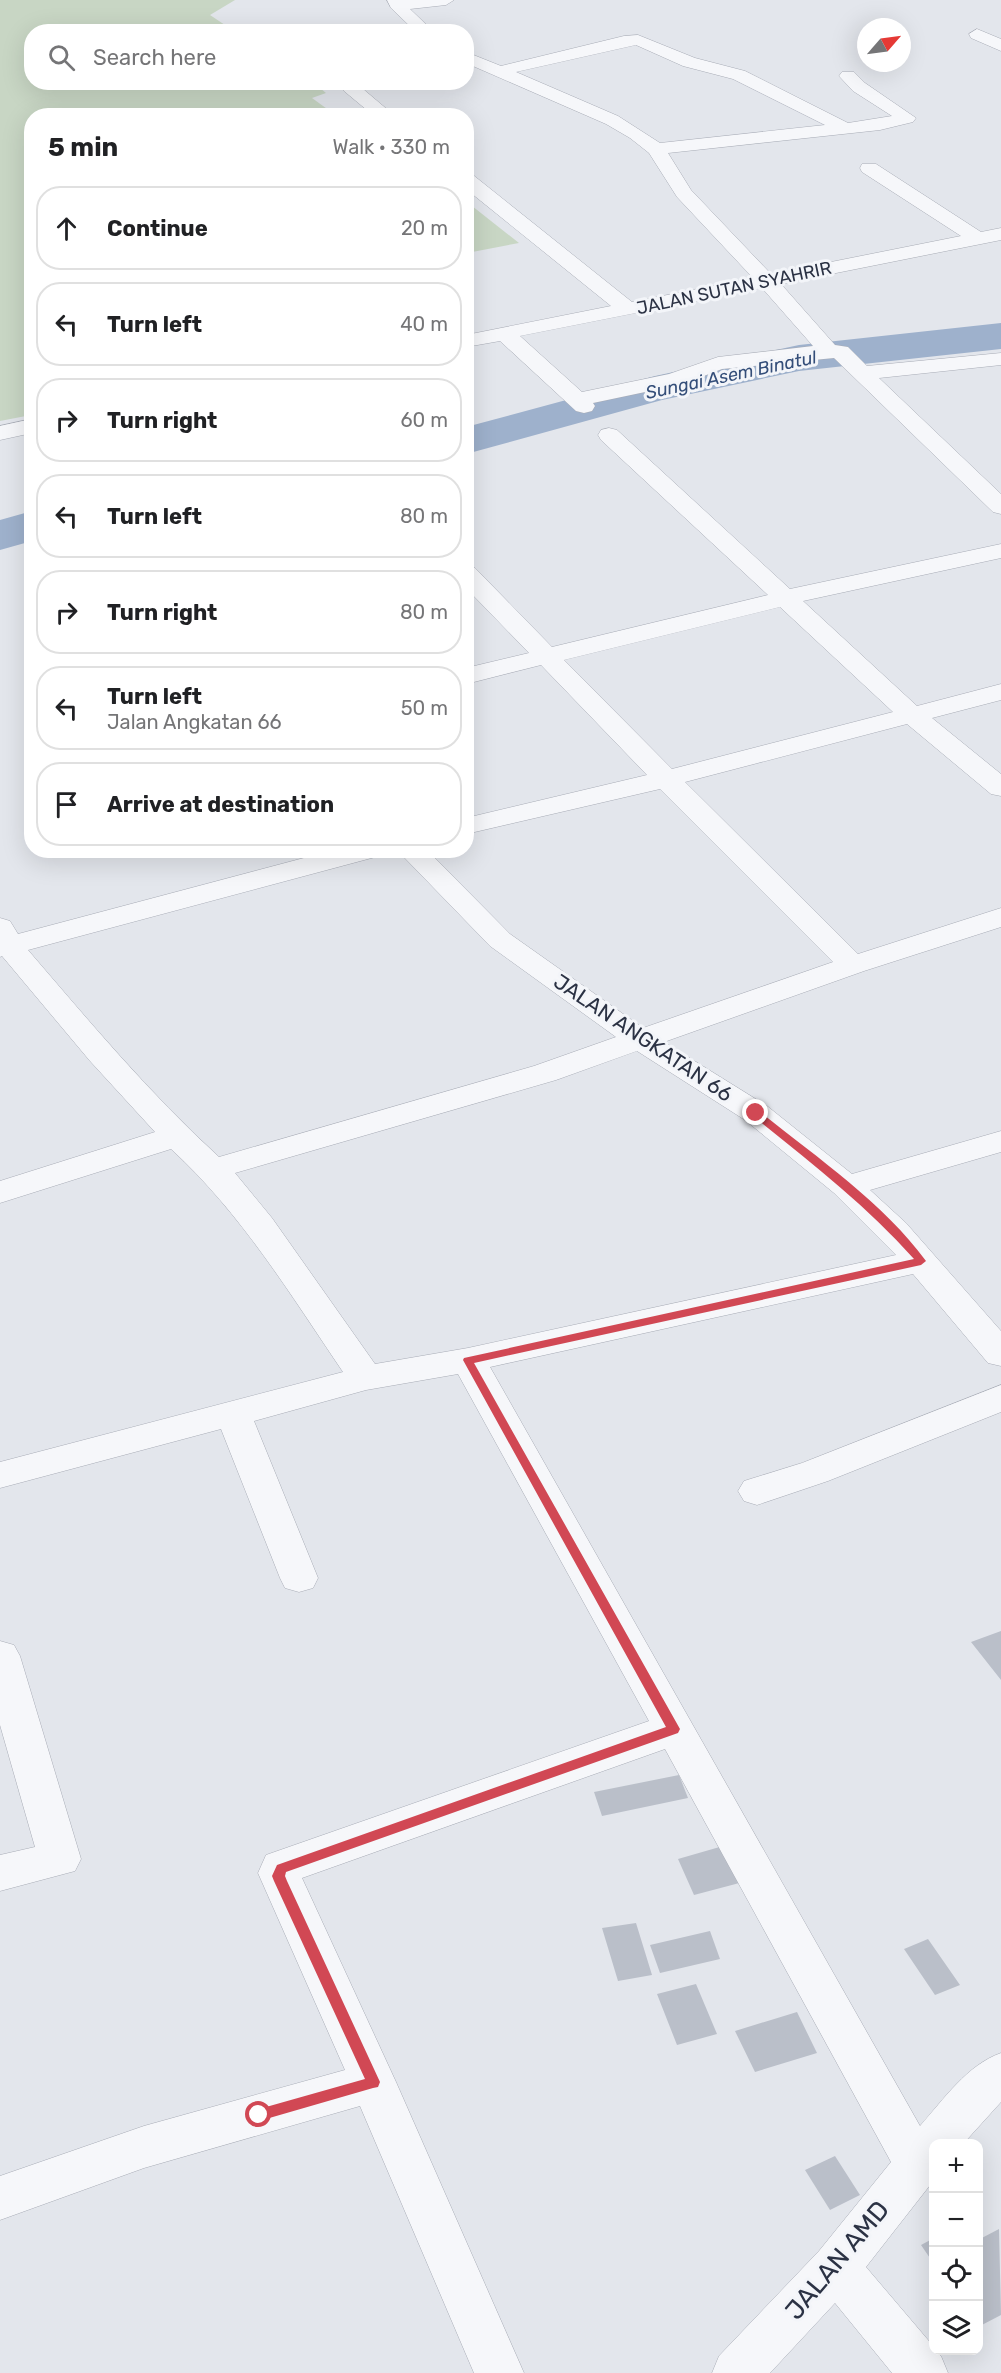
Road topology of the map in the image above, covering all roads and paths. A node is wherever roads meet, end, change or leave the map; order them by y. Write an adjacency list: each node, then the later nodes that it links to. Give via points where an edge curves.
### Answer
1 (446, 0): 2 (street)
2 (396, 2): 3 (street)
3 (418, 24)
4 (977, 34): 5 (street)
5 (1001, 46)
6 (474, 60): 7 (street)
7 (500, 71): 11 (street, via 638,40 689,62 739,75); 12 (street, via 612,120)
8 (848, 76): 11 (street, via 907,118)
9 (354, 90): 10 (street)
10 (376, 108)
11 (846, 129): 12 (street)
12 (656, 149): 17 (street, via 684,193)
13 (868, 168): 16 (street)
14 (474, 185): 18 (street)
15 (1001, 234): 16 (street, JALAN SUTAN SYAHRIR)
16 (977, 238): 17 (street, JALAN SUTAN SYAHRIR)
17 (768, 282): 18 (street, JALAN SUTAN SYAHRIR); 21 (street)
18 (628, 309): 19 (street, JALAN SUTAN SYAHRIR)
19 (504, 333): 20 (street, JALAN SUTAN SYAHRIR); 21 (street, via 581,403 675,379 718,363)
20 (474, 339)
21 (834, 351): 23 (street)
22 (1001, 359): 23 (street)
23 (859, 372): 27 (street)
24 (24, 428): 25 (street)
25 (0, 433)
26 (609, 435): 30 (street)
27 (1001, 507)
28 (1001, 551): 30 (street)
29 (474, 581): 31 (street)
30 (785, 598): 31 (street); 34 (street)
31 (548, 656): 32 (street); 35 (street)
32 (474, 674)
33 (1001, 692): 34 (street)
34 (913, 716): 35 (street); 36 (street)
35 (666, 779): 37 (street); 42 (street)
36 (1001, 788)
37 (474, 824)
38 (336, 858): 41 (street)
39 (419, 858): 43 (street, JALAN ANGKATAN 66, via 500,940)
40 (1001, 916): 42 (street)
41 (3, 940): 44 (street)
42 (853, 965): 43 (street)
43 (640, 1040): 46 (street, via 545,1073); 47 (street, JALAN ANGKATAN 66, via 756,1113)
44 (177, 1136): 46 (street); 48 (street)
45 (1001, 1141): 47 (street)
46 (213, 1169): 52 (street, via 260,1226)
47 (846, 1186): 49 (street, JALAN ANGKATAN 66)
48 (0, 1192)
49 (921, 1261): 50 (street, JALAN ANGKATAN 66); 51 (street)
50 (1001, 1354)
51 (468, 1360): 52 (street); 59 (street)
52 (366, 1378): 54 (street)
53 (1001, 1398): 56 (street)
54 (232, 1413): 55 (street); 57 (street)
55 (0, 1475)
56 (757, 1491)
57 (299, 1578)
58 (0, 1656): 60 (street, via 60,1859)
59 (674, 1729): 62 (street, via 281,1868 278,1876); 63 (street)
60 (0, 1874)
61 (1001, 2073): 63 (street, JALAN AMD, via 973,2098)
62 (373, 2082): 64 (street, via 144,2147); 66 (street)
63 (928, 2150): 65 (street, JALAN AMD)
64 (0, 2198)
65 (836, 2267): 67 (street, JALAN AMD); 68 (street)
66 (499, 2373)
67 (737, 2373)
68 (923, 2373)

